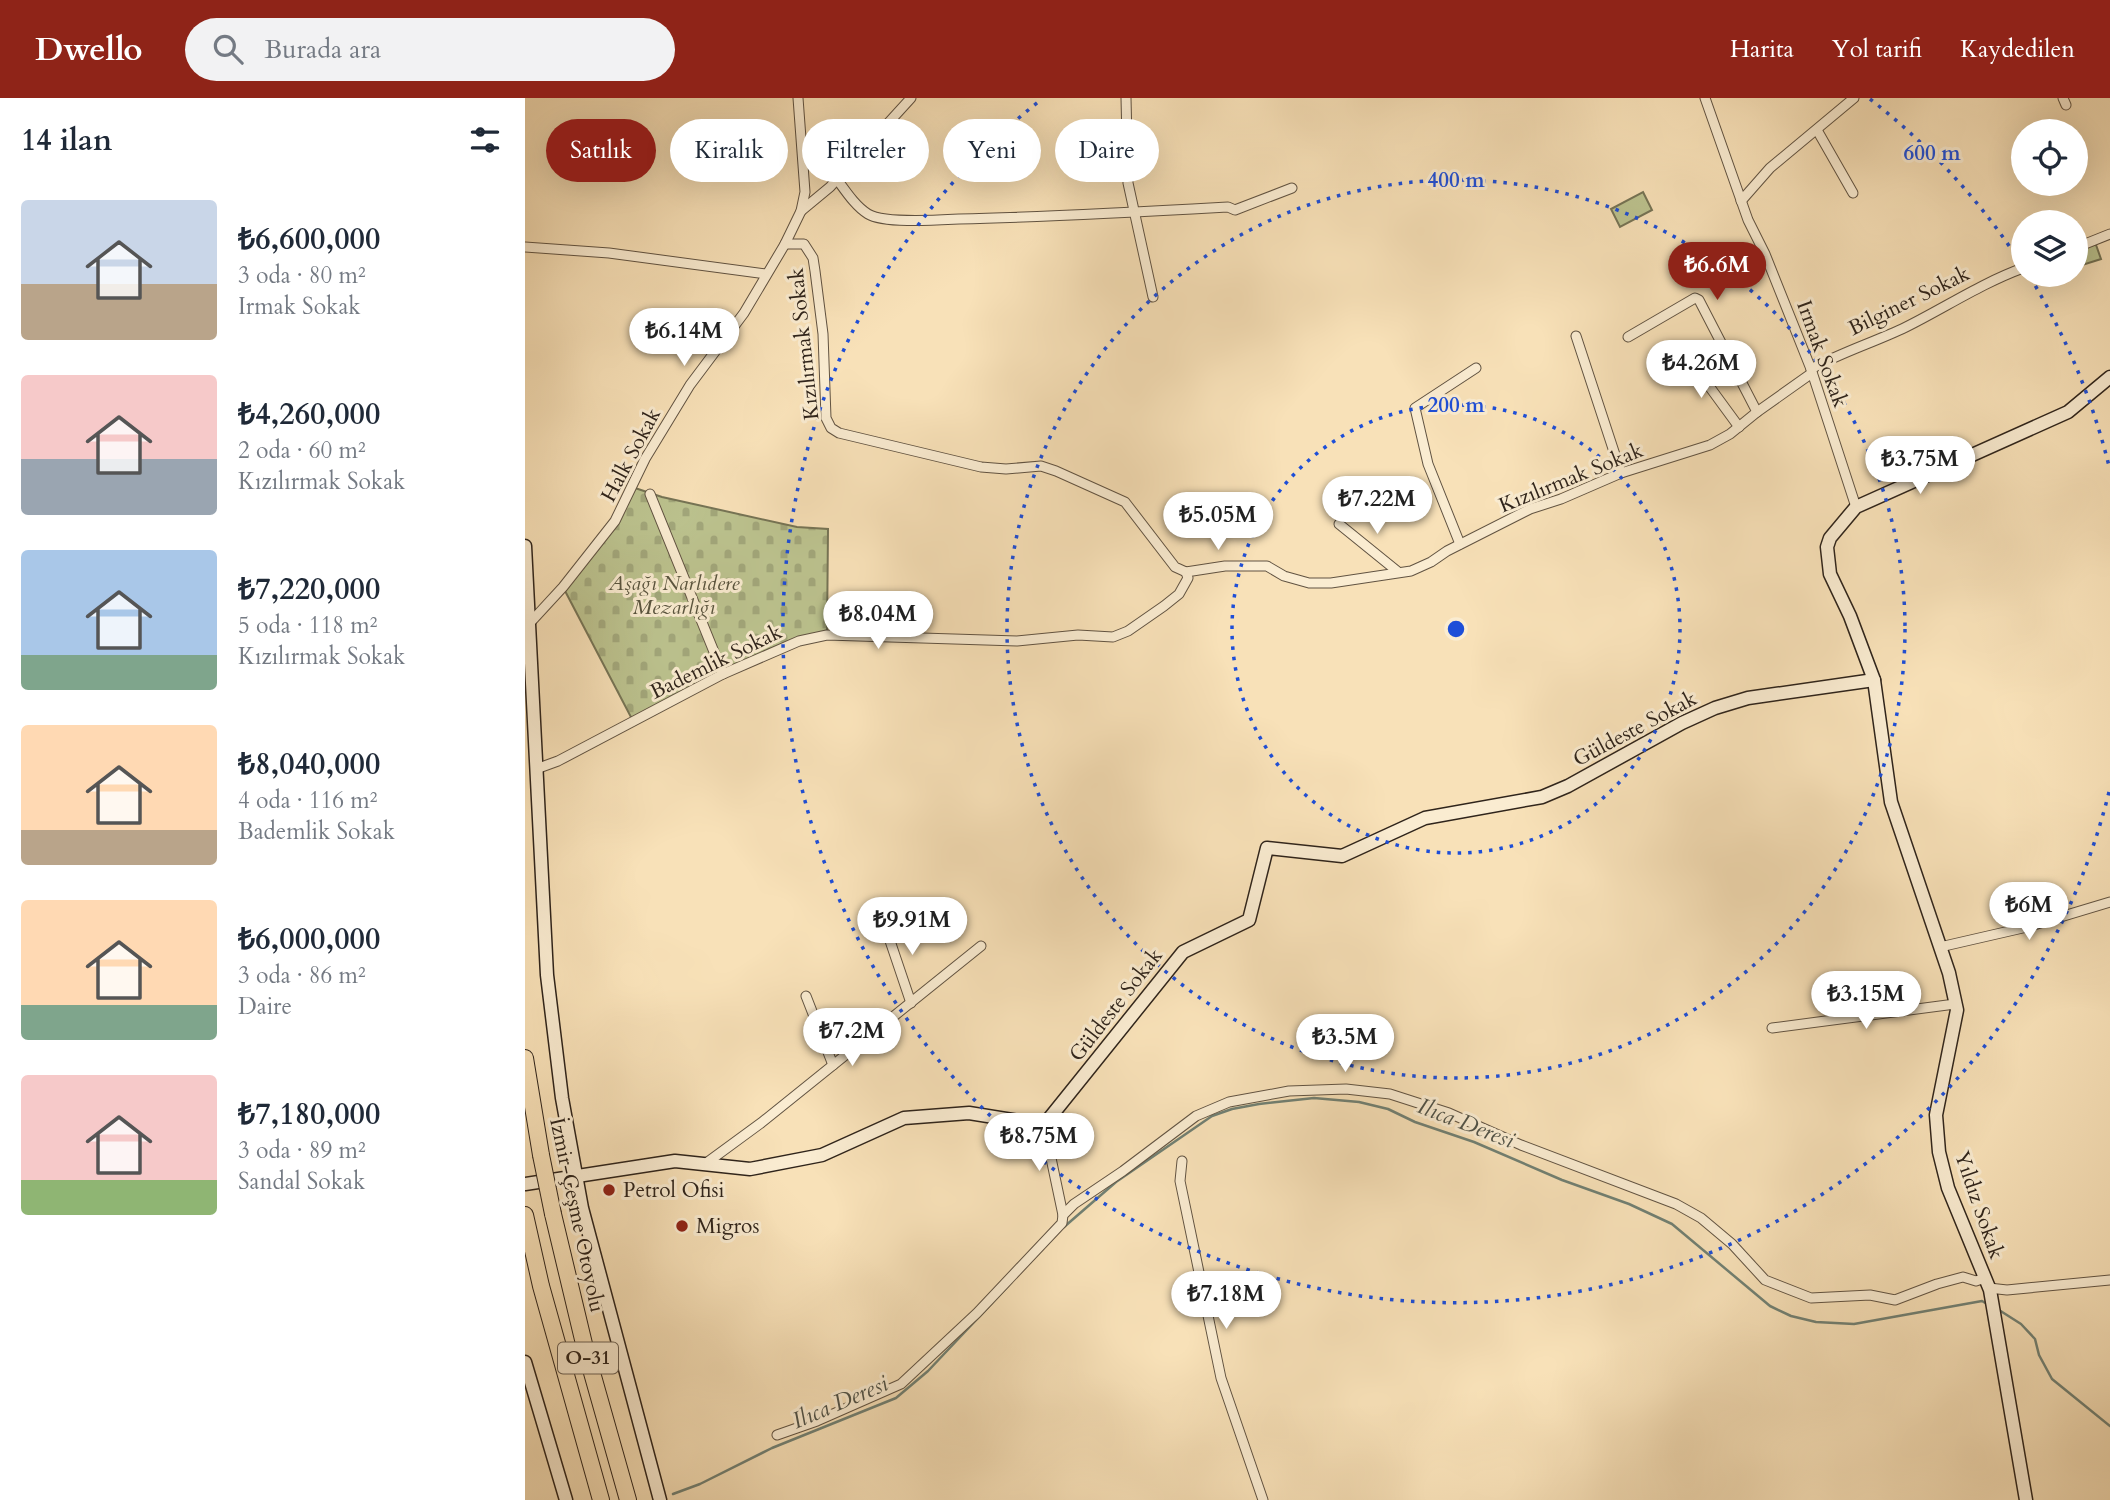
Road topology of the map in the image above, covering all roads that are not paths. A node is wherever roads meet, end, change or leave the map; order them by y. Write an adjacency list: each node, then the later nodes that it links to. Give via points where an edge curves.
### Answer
1 (798, 98): 13 (street, Halk Sokak, via 805,192)
2 (911, 98): 6 (street)
3 (1126, 98): 14 (street, via 1128,183)
4 (1705, 98): 12 (street, Irmak Sokak)
5 (1854, 98): 7 (street)
6 (891, 119)
7 (1817, 130): 11 (street); 12 (street, via 1770,168)
8 (833, 182): 13 (street)
9 (839, 182): 14 (street, via 852,200 877,218)
10 (1292, 188): 14 (street, via 1235,210)
11 (1853, 194)
12 (1741, 201): 26 (street, Irmak Sokak)
13 (801, 211): 17 (street, Halk Sokak)
14 (1136, 213): 21 (street)
15 (2110, 234): 16 (street)
16 (2088, 243)
17 (785, 244): 20 (street, Halk Sokak); 37 (street, Kızılırmak Sokak, via 804,244 813,258 823,334 826,418 831,428 981,467 1041,466 1056,471 1125,502 1175,567)
18 (525, 247): 20 (street)
19 (2011, 273): 26 (street, Bilginer Sokak)
20 (766, 274): 38 (street, Halk Sokak, via 744,313 690,385 645,459 615,521)
21 (1153, 297)
22 (1576, 336): 30 (street)
23 (1628, 337): 28 (street, via 1695,298 1699,300)
24 (1687, 356): 29 (street)
25 (1476, 369): 34 (street, via 1415,408 1429,464)
26 (1812, 371): 28 (street, Kızılırmak Sokak); 32 (street, Irmak Sokak)
27 (2110, 377): 32 (street, via 2069,412)
28 (1756, 412): 29 (street, Kızılırmak Sokak)
29 (1739, 427): 30 (street, Kızılırmak Sokak, via 1710,445)
30 (1622, 473): 34 (street, Kızılırmak Sokak, via 1530,509)
31 (650, 494): 39 (street)
32 (1856, 507): 40 (street, Yıldız Sokak, via 1830,538 1827,561)
33 (1339, 524): 36 (street)
34 (1460, 544): 36 (street, Kızılırmak Sokak, via 1411,571)
35 (525, 546): 38 (street)
36 (1397, 571): 37 (street, Kızılırmak Sokak, via 1331,583 1298,582 1267,566)
37 (1186, 572): 39 (street, Bademlik Sokak, via 1188,578 1179,594 1113,637 1017,641 827,635 799,641)
38 (528, 625): 41 (street)
39 (723, 674): 41 (street, Bademlik Sokak)
40 (1874, 680): 45 (street, Yıldız Sokak, via 1891,802); 52 (street, Güldeste Sokak, via 1748,698 1715,708 1542,797 1425,818 1342,856 1267,848 1249,920 1183,952)
41 (536, 769): 55 (street, via 547,975)
42 (2110, 902): 45 (street)
43 (884, 923): 47 (street)
44 (981, 946): 47 (street)
45 (1940, 947): 48 (street, Yıldız Sokak)
46 (806, 996): 51 (street)
47 (911, 1003): 51 (street)
48 (1955, 1004): 49 (street); 60 (street, Yıldız Sokak, via 1936,1115 1939,1152 1948,1188)
49 (1772, 1028)
50 (525, 1058): 65 (highway, İzmir-Çeşme Otoyolu / O-31, bridge, via 552,1214)
51 (833, 1065): 54 (street)
52 (1044, 1125): 54 (street, via 969,1113 904,1118 822,1155 750,1169); 57 (street)
53 (1182, 1161): 67 (street, via 1180,1181 1221,1378)
54 (705, 1164): 55 (street, via 675,1160)
55 (575, 1175): 56 (street); 66 (street)
56 (525, 1184)
57 (1063, 1215): 60 (street, via 1196,1116 1229,1102 1289,1091 1346,1089 1390,1094 1449,1112 1521,1145 1676,1203 1722,1235 1765,1279 1811,1298 1870,1295 1895,1300 1963,1277); 62 (street, via 1062,1223 978,1313 901,1384)
58 (525, 1216): 64 (highway, O-31)
59 (2110, 1280): 60 (street, via 2007,1290)
60 (1988, 1285): 68 (street, Yıldız Sokak)
61 (525, 1362): 63 (street)
62 (777, 1435)
63 (566, 1500)
64 (601, 1500)
65 (628, 1500)
66 (660, 1500)
67 (1263, 1500)
68 (2026, 1500)

